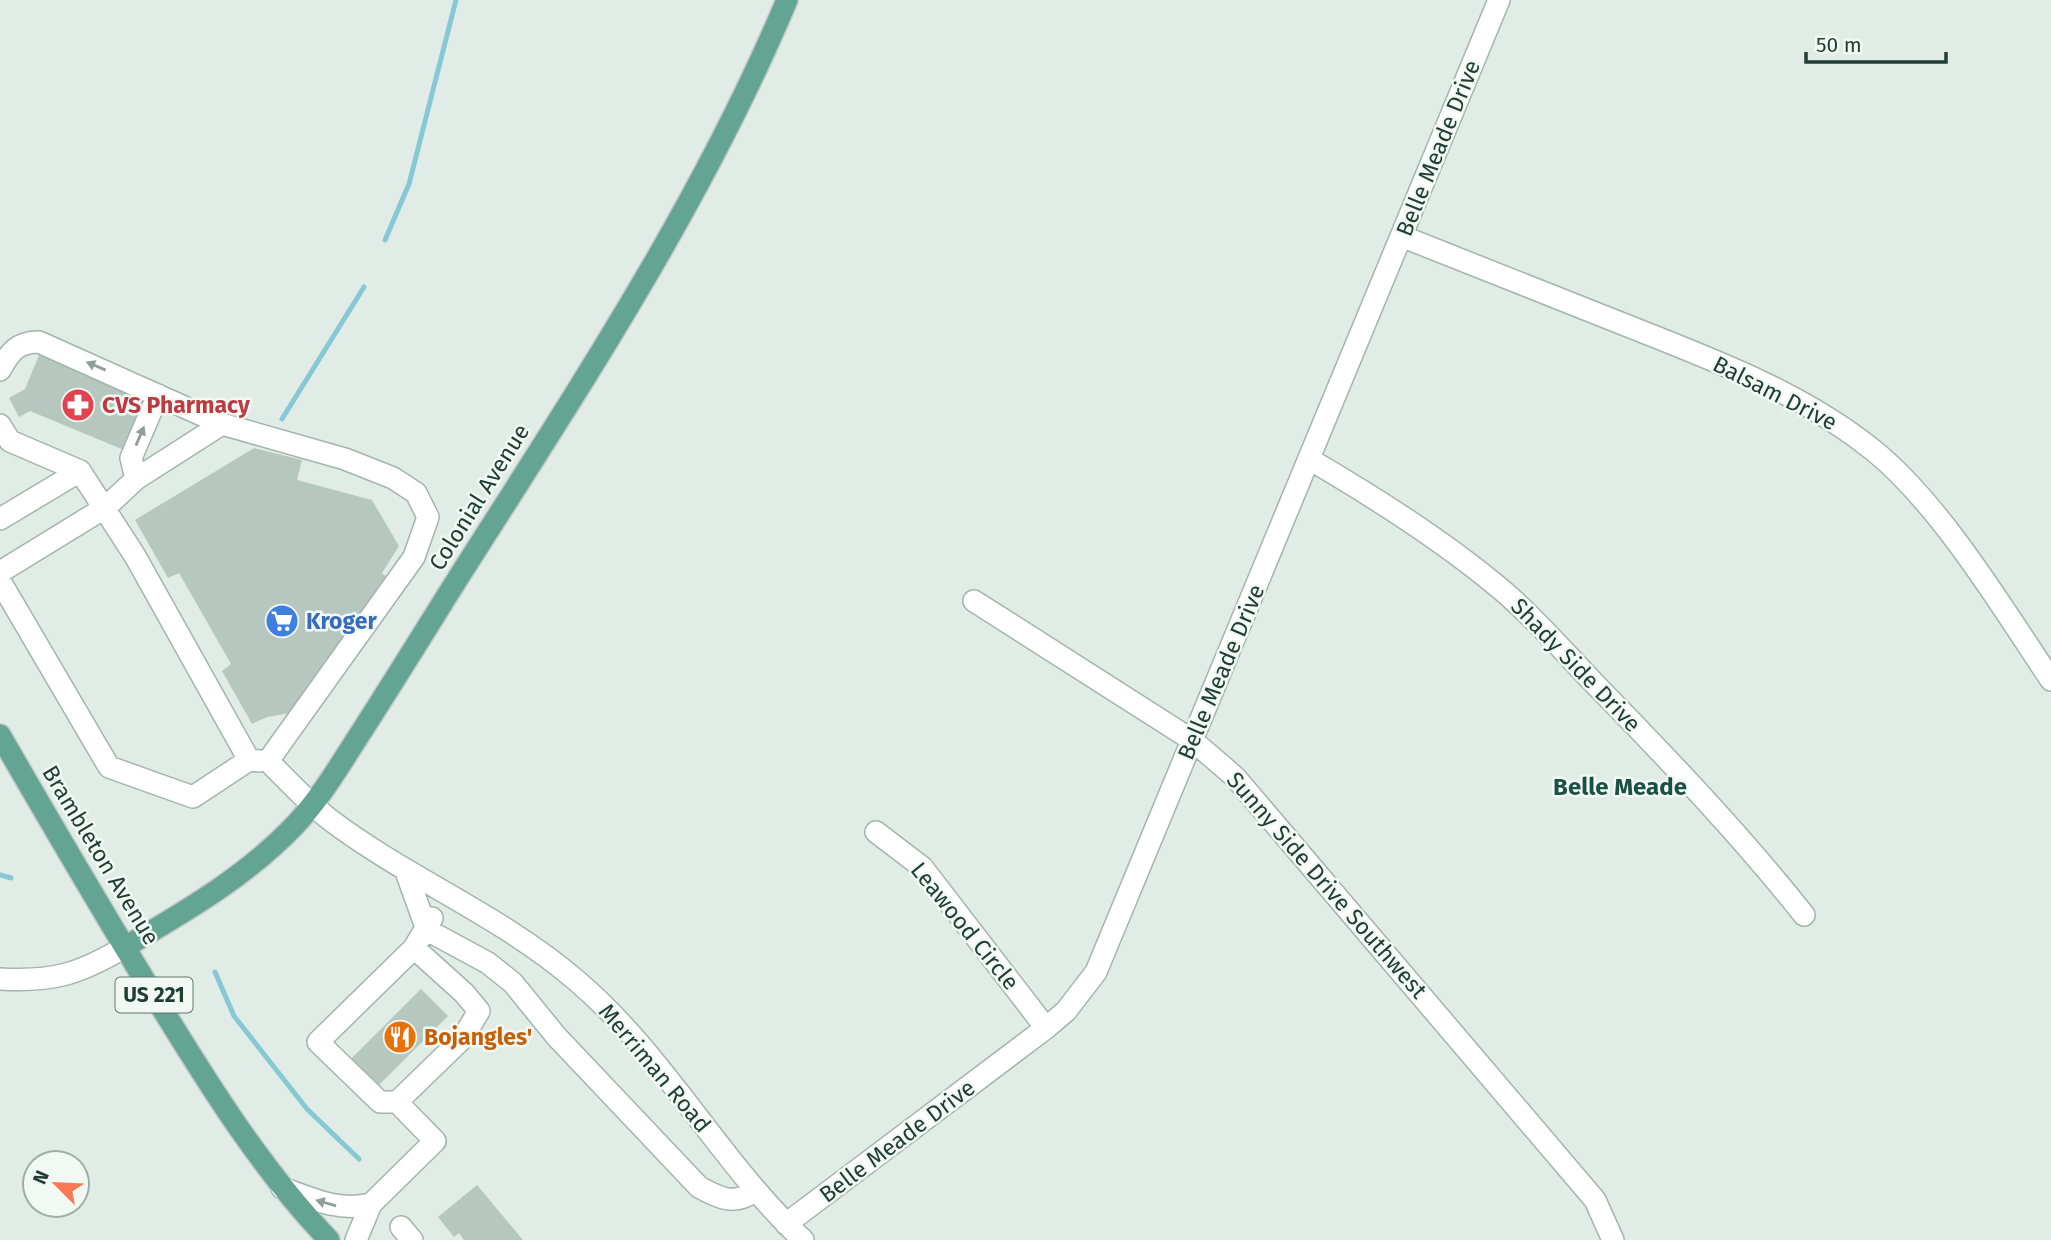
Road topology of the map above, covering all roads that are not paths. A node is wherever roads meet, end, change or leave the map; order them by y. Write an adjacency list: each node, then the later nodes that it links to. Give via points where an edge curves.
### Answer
1 (787, 0): 20 (main road, Colonial Avenue, via 755,76 673,231 593,366)
2 (1499, 0): 3 (street, Belle Meade Drive)
3 (1401, 236): 8 (street, Belle Meade Drive); 16 (street, Balsam Drive, via 1714,361 1837,424 1874,451 1937,519)
4 (0, 370): 5 (street, one-way to 4, via 39,342 18,345)
5 (158, 395): 6 (street); 10 (street, one-way to 5, via 131,458)
6 (222, 424): 10 (street); 19 (street, via 345,459 393,478 416,494 428,517 414,557)
7 (0, 425): 9 (street, via 10,441)
8 (1310, 459): 18 (street, Belle Meade Drive); 24 (street, Shady Side Drive, via 1477,569 1506,594 1636,726 1768,869)
9 (80, 471): 11 (street, Merriman Road); 12 (street)
10 (136, 480): 11 (street)
11 (106, 507): 13 (street); 19 (street, Merriman Road)
12 (0, 519)
13 (0, 572)
14 (0, 581): 19 (street, via 109,767 193,797)
15 (974, 601): 18 (street, Sunny Side Drive Southwest)
16 (2051, 680)
17 (0, 735): 26 (main road, Brambleton Avenue / US 221)
18 (1192, 740): 29 (street, Belle Meade Drive, via 1096,972 1066,1012); 38 (street, Sunny Side Drive Southwest, via 1236,777 1278,824 1528,1119 1595,1200)
19 (258, 761): 20 (street, Merriman Road)
20 (312, 805): 22 (street, Merriman Road); 26 (main road, Colonial Avenue, via 243,873)
21 (876, 832): 29 (street, Leawood Circle, via 922,867)
22 (405, 869): 23 (street, Merriman Road); 25 (street)
23 (433, 885): 25 (street, via 434,908); 32 (street, Merriman Road, via 539,951 609,1009)
24 (1804, 915)
25 (427, 930): 27 (street); 32 (street, via 488,963 513,983 556,1036 699,1187 722,1200 743,1200)
26 (125, 947): 28 (street, via 90,968 61,978); 31 (main road, Brambleton Avenue / US 221, via 220,1101)
27 (414, 948): 30 (street, via 479,1011 462,1039); 30 (street, via 318,1042 380,1102)
28 (0, 979)
29 (1046, 1028): 34 (street, Belle Meade Drive)
30 (397, 1102): 33 (street, via 435,1141)
31 (282, 1188): 33 (street, one-way to 31, via 331,1206); 35 (main road, Brambleton Avenue / US 221)
32 (755, 1191): 34 (street, Merriman Road)
33 (371, 1204): 36 (street)
34 (786, 1224): 37 (street, Merriman Road)
35 (329, 1240)
36 (356, 1240)
37 (803, 1240)
38 (1613, 1240)

